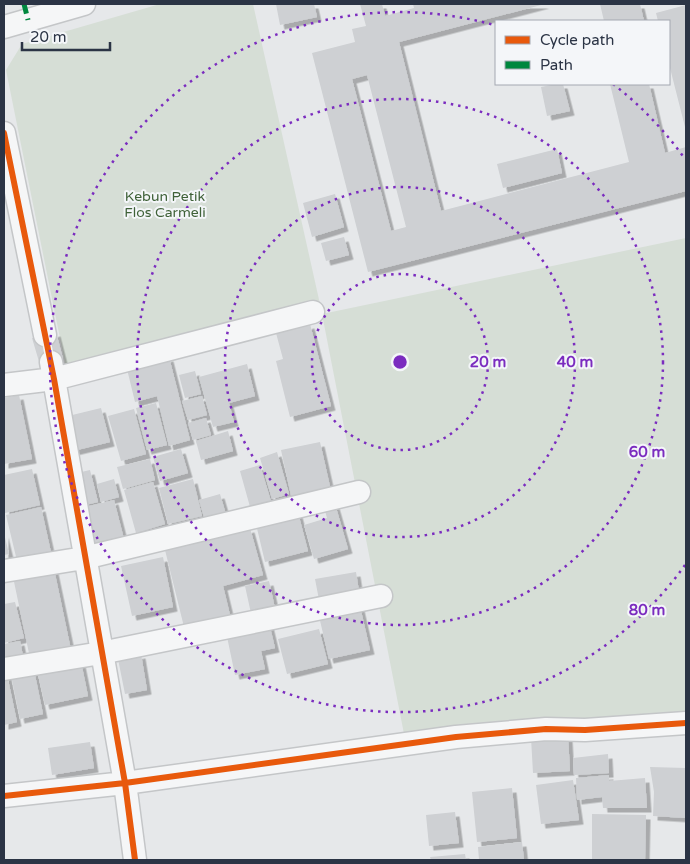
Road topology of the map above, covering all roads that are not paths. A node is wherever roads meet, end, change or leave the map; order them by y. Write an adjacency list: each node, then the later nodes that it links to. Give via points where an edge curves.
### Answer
1 (84, 4): 2 (street)
2 (6, 30)
3 (4, 132): 5 (street)
4 (313, 312): 6 (street)
5 (45, 335)
6 (53, 371): 7 (street); 9 (street)
7 (4, 386)
8 (358, 492): 9 (street)
9 (84, 558): 10 (street); 12 (street)
10 (4, 571)
11 (381, 596): 12 (street)
12 (101, 653): 13 (street); 15 (street)
13 (4, 669)
14 (686, 723): 15 (street, via 585,730 546,729 456,737)
15 (125, 783): 16 (street); 17 (street)
16 (4, 796)
17 (135, 860)

